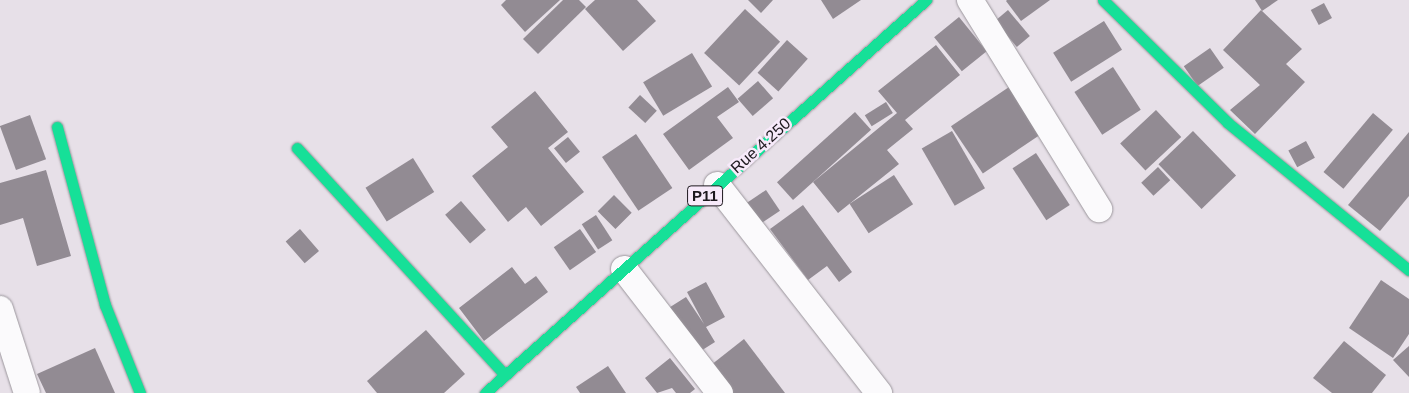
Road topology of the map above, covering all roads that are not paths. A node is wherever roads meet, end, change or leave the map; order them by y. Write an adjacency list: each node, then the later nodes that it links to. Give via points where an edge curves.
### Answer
1 (926, 0): 6 (street, Rue 4.250 / P11)
2 (970, 0): 7 (street)
3 (1103, 0): 9 (street, via 1228,123)
4 (57, 127): 13 (street, via 105,304)
5 (297, 148): 11 (street)
6 (717, 185): 8 (street, Rue 4.250 / P11); 16 (street)
7 (1100, 209)
8 (624, 269): 11 (street, Rue 4.250 / P11); 15 (street)
9 (1409, 270)
10 (0, 309): 12 (street)
11 (505, 375): 14 (street, Rue 4.250 / P11)
12 (27, 393)
13 (140, 393)
14 (485, 393)
15 (720, 393)
16 (879, 393)

